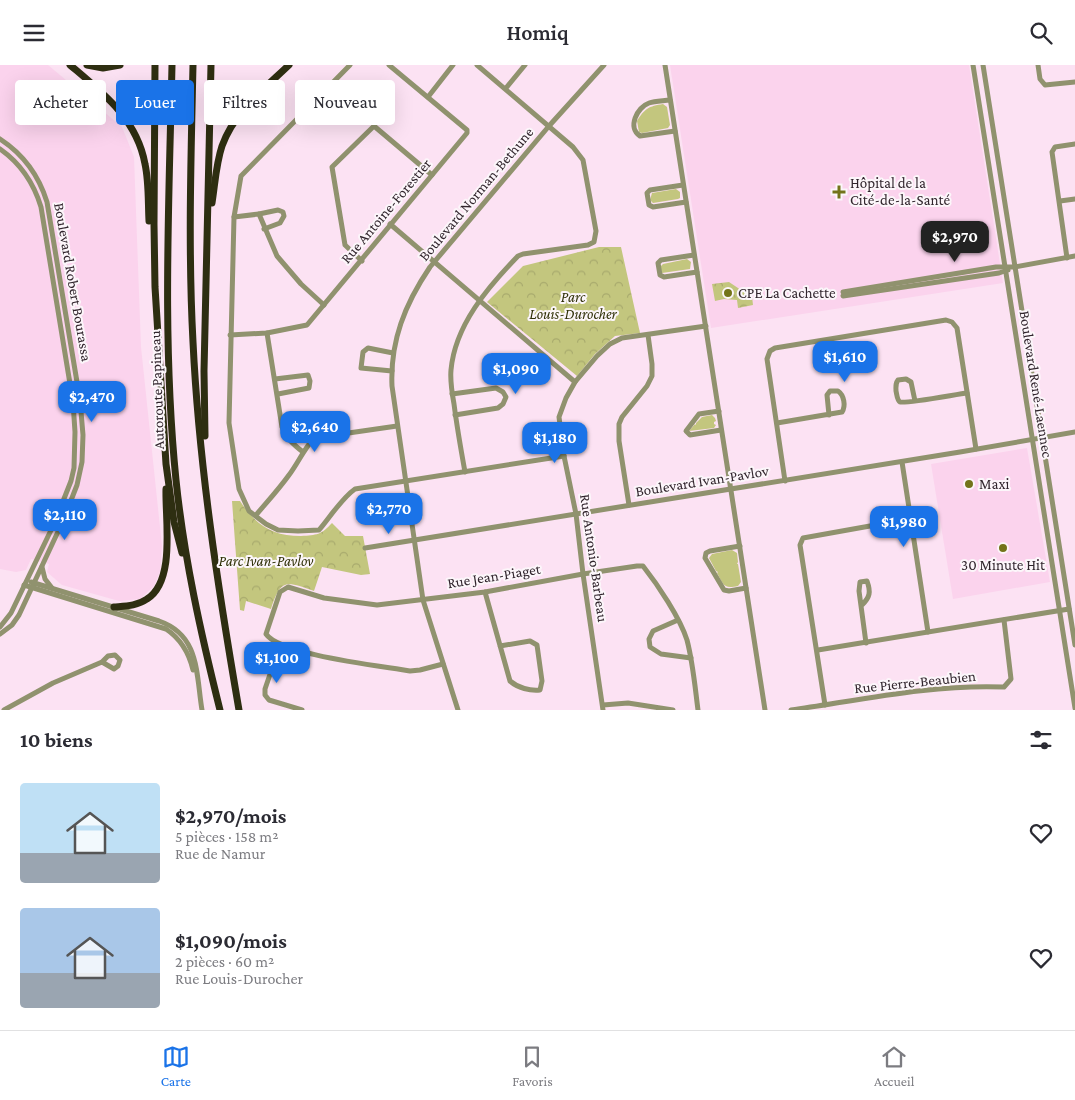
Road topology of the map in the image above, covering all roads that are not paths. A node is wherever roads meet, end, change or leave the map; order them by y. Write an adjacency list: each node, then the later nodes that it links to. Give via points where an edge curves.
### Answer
1 (70, 65): 41 (highway, via 115,105 138,141 146,169)
2 (87, 65): 3 (highway, via 107,68)
3 (120, 65)
4 (155, 65): 41 (highway)
5 (172, 65): 93 (highway, Autoroute Papineau, via 169,381 176,483)
6 (193, 65): 79 (highway, via 191,285)
7 (211, 65): 37 (highway)
8 (289, 65): 37 (highway, via 246,106 228,132 219,157)
9 (350, 65): 34 (street, via 241,176)
10 (389, 65): 21 (street, Rue Antoine-Forestier)
11 (454, 65): 21 (street)
12 (477, 65): 20 (street)
13 (525, 65): 20 (street)
14 (604, 65): 23 (street, Boulevard Norman-Bethune)
15 (665, 65): 22 (street)
16 (973, 65): 45 (street, Boulevard René-Laennec)
17 (983, 65): 44 (street, Boulevard René-Laennec)
18 (1038, 65): 19 (street, via 1044,85)
19 (1075, 82)
20 (506, 88): 23 (street)
21 (428, 97): 28 (street, Rue Antoine-Forestier, via 467,133)
22 (670, 100): 24 (street); 24 (street, via 646,104 633,124 641,136)
23 (549, 126): 43 (street, Boulevard Norman-Bethune); 48 (street, via 583,159 596,238 588,245 518,256)
24 (675, 131): 29 (street)
25 (0, 139): 88 (street, Boulevard Robert Bourassa, via 27,163 46,198 80,400 83,441 80,476)
26 (1075, 144): 32 (street, via 1055,147 1052,152)
27 (0, 149): 90 (street, Boulevard Robert Bourassa, via 24,173 41,207 72,392 75,432 74,468 70,482)
28 (432, 175): 35 (street, Rue Antoine-Forestier); 42 (street, via 374,126 332,167 344,245)
29 (683, 185): 31 (street); 31 (street, via 649,190 647,201 653,207)
30 (1075, 199): 32 (street)
31 (686, 201): 38 (street)
32 (1060, 201): 40 (street)
33 (259, 214): 34 (street); 36 (street); 36 (street, via 283,212 280,223)
34 (234, 217): 52 (street)
35 (390, 225): 42 (street, Rue Antoine-Forestier); 43 (street)
36 (264, 229): 49 (street, via 277,256)
37 (207, 233): 79 (highway)
38 (694, 255): 46 (street); 46 (street, via 661,260 657,269 664,277)
39 (1075, 256): 40 (street)
40 (1067, 257): 44 (street)
41 (154, 261): 75 (highway)
42 (362, 261): 49 (street, Rue Antoine-Forestier)
43 (435, 262): 48 (street); 54 (street, Boulevard Norman-Bethune, via 416,287 406,308)
44 (1015, 267): 45 (street); 69 (street, Boulevard René-Laennec)
45 (1005, 269): 47 (street, via 998,267); 70 (street, Boulevard René-Laennec)
46 (697, 272): 50 (street)
47 (843, 294)
48 (479, 302): 57 (street); 60 (street, via 456,344 450,371)
49 (324, 305): 51 (street, Rue Antoine-Forestier, via 307,325)
50 (706, 326): 53 (street, Rue Antonio-Barbeau); 62 (street)
51 (267, 333): 52 (street, Rue Antoine-Forestier); 56 (street)
52 (230, 335): 83 (street, via 229,423 239,489 249,511)
53 (648, 335): 57 (street, Rue Antonio-Barbeau, via 622,338 610,344); 81 (street, via 652,376 619,424)
54 (393, 353): 55 (street, Boulevard Norman-Bethune); 55 (street, via 368,349 363,352 362,367)
55 (392, 371): 66 (street, Boulevard Norman-Bethune)
56 (275, 379): 59 (street); 59 (street, via 308,375 310,381 309,388)
57 (575, 382): 73 (street, Rue Antonio-Barbeau, via 560,417)
58 (967, 393): 61 (street); 65 (street, via 956,325 948,320 771,350 767,360); 71 (street)
59 (278, 394): 72 (street, via 284,434)
60 (452, 394): 63 (street); 63 (street, via 496,388 506,397 498,408)
61 (915, 401): 61 (street, via 911,382 898,380 899,401)
62 (718, 411): 67 (street); 67 (street, via 699,415 686,432 690,435)
63 (455, 415): 76 (street)
64 (830, 415): 64 (street, via 844,409 842,394 838,391 830,391 827,395); 65 (street)
65 (777, 423): 78 (street)
66 (397, 426): 72 (street, via 314,438); 77 (street, Boulevard Norman-Bethune)
67 (722, 430): 80 (street)
68 (1075, 432): 69 (street, Boulevard Ivan-Pavlov)
69 (1042, 438): 70 (street, Boulevard Ivan-Pavlov); 98 (street, Boulevard René-Laennec)
70 (1033, 440): 71 (street, Boulevard Ivan-Pavlov); 99 (street, Boulevard René-Laennec)
71 (976, 449): 74 (street, Boulevard Ivan-Pavlov)
72 (303, 452): 83 (street, via 281,487)
73 (564, 456): 76 (street); 82 (street, Rue Antonio-Barbeau)
74 (902, 462): 78 (street, Boulevard Ivan-Pavlov); 84 (street)
75 (166, 464): 93 (highway, via 174,522); 97 (highway, via 166,559 163,577 146,600)
76 (465, 472): 77 (street)
77 (407, 481): 83 (street, via 355,489 319,530 278,529); 85 (street, Boulevard Norman-Bethune)
78 (785, 481): 80 (street, Boulevard Ivan-Pavlov)
79 (206, 489): 123 (highway)
80 (731, 489): 81 (street, Boulevard Ivan-Pavlov); 86 (street)
81 (629, 505): 82 (street, Boulevard Ivan-Pavlov)
82 (576, 514): 85 (street, Boulevard Ivan-Pavlov); 89 (street, Rue Antonio-Barbeau)
83 (256, 515)
84 (910, 519): 103 (street); 109 (street, via 803,538 800,545)
85 (416, 541): 87 (street, Boulevard Ivan-Pavlov); 95 (street, Boulevard Norman-Bethune)
86 (740, 546): 92 (street); 92 (street, via 710,551 705,558 724,590)
87 (365, 548)
88 (42, 567): 90 (street, Boulevard Robert Bourassa); 91 (street)
89 (583, 574): 94 (street, Rue Jean-Piaget); 100 (street, Rue Jean-Piaget, via 643,567); 117 (street, Rue Antonio-Barbeau)
90 (30, 584): 91 (street); 102 (street, Boulevard Robert Bourassa); 104 (street, Boulevard Robert Bourassa, via 17,619); 115 (street, via 168,631 187,651)
91 (52, 588): 97 (street)
92 (746, 588): 128 (street)
93 (192, 591): 122 (highway, Autoroute Papineau)
94 (486, 592): 95 (street, Rue Jean-Piaget); 107 (street)
95 (424, 600): 106 (street, Rue Jean-Piaget, via 362,604 324,598 288,587 280,591 266,635); 113 (street, Boulevard Norman-Bethune)
96 (862, 605): 105 (street)
97 (114, 607): 115 (street, via 162,622 182,635 194,656)
98 (1069, 609): 99 (street); 108 (street, Boulevard René-Laennec)
99 (1060, 611): 101 (street); 114 (street, Boulevard René-Laennec)
100 (678, 620): 110 (street, Rue Jean-Piaget); 110 (street, via 653,631 650,647 661,654)
101 (1004, 620): 103 (street); 116 (street, Rue Pierre-Beaubien, via 1011,679 1004,687 941,689)
102 (0, 627)
103 (928, 632): 105 (street)
104 (0, 634)
105 (866, 643): 109 (street)
106 (280, 645): 113 (street, via 316,655 410,671); 119 (street, via 265,695 269,700)
107 (500, 645): 107 (street, via 530,641 537,645 542,681 540,690 516,686 510,681)
108 (1075, 645)
109 (818, 650): 116 (street)
110 (691, 658): 127 (street, Rue Jean-Piaget)
111 (102, 662): 120 (street, via 51,684)
112 (1075, 663): 114 (street)
113 (444, 664): 125 (street, Boulevard Norman-Bethune)
114 (1068, 664): 118 (street, Boulevard René-Laennec)
115 (199, 695): 121 (street)
116 (826, 705): 129 (street, Rue Pierre-Beaubien)
117 (603, 708): 126 (street, via 628,703)
118 (1075, 708)
119 (295, 709): 124 (street)
120 (4, 710)
121 (202, 710)
122 (220, 710)
123 (239, 710)
124 (302, 710)
125 (458, 710)
126 (673, 710)
127 (698, 710)
128 (765, 710)
129 (791, 710)

